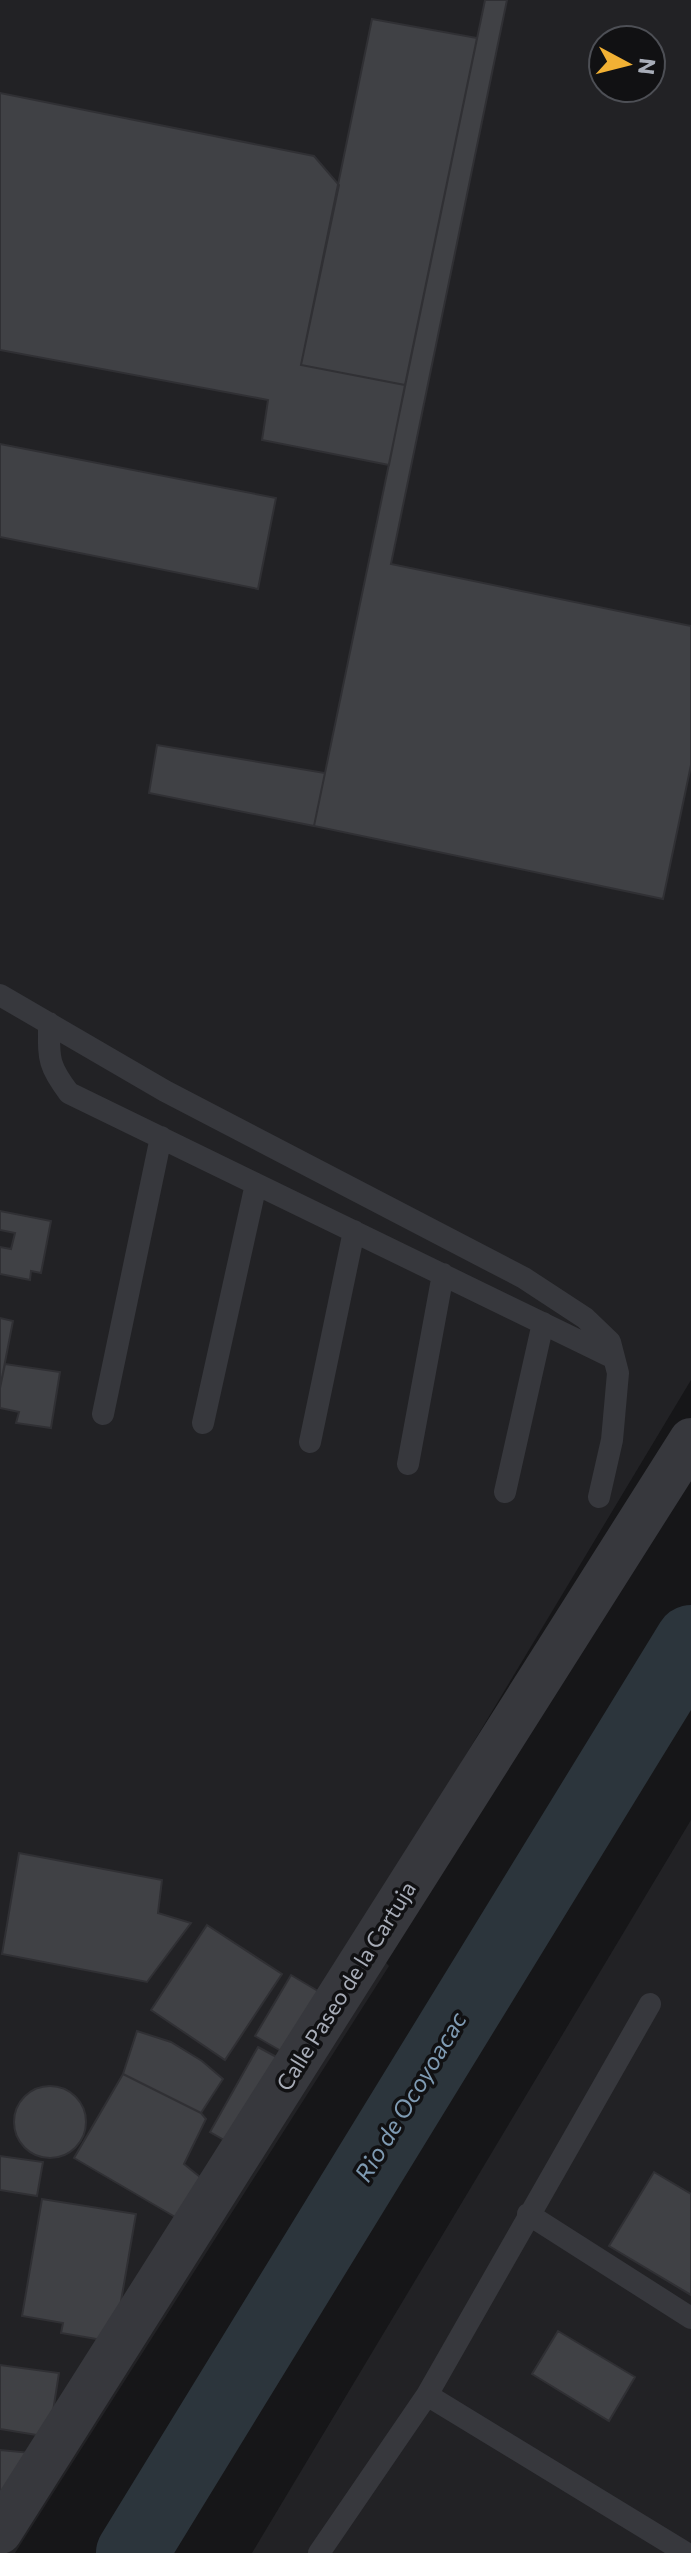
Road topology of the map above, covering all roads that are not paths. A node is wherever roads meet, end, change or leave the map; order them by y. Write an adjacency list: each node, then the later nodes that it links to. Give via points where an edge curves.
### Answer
1 (0, 995): 2 (lane)
2 (49, 1023): 3 (lane, via 53,1071 69,1093); 8 (lane, via 165,1091 524,1278 585,1318 610,1342)
3 (161, 1137): 4 (lane); 9 (lane)
4 (256, 1184): 5 (lane); 10 (lane)
5 (354, 1231): 6 (lane); 12 (lane)
6 (443, 1274): 7 (lane); 13 (lane)
7 (543, 1323): 8 (lane); 14 (lane)
8 (614, 1358): 15 (lane, via 618,1373 612,1440)
9 (103, 1414)
10 (203, 1423)
11 (691, 1440): 20 (street, Calle Paseo de la Cartuja)
12 (310, 1442)
13 (408, 1464)
14 (505, 1492)
15 (599, 1497)
16 (650, 2004): 17 (lane)
17 (528, 2214): 18 (lane); 19 (lane)
18 (691, 2318)
19 (427, 2395): 21 (lane); 22 (lane)
20 (0, 2532)
21 (319, 2553)
22 (686, 2553)

